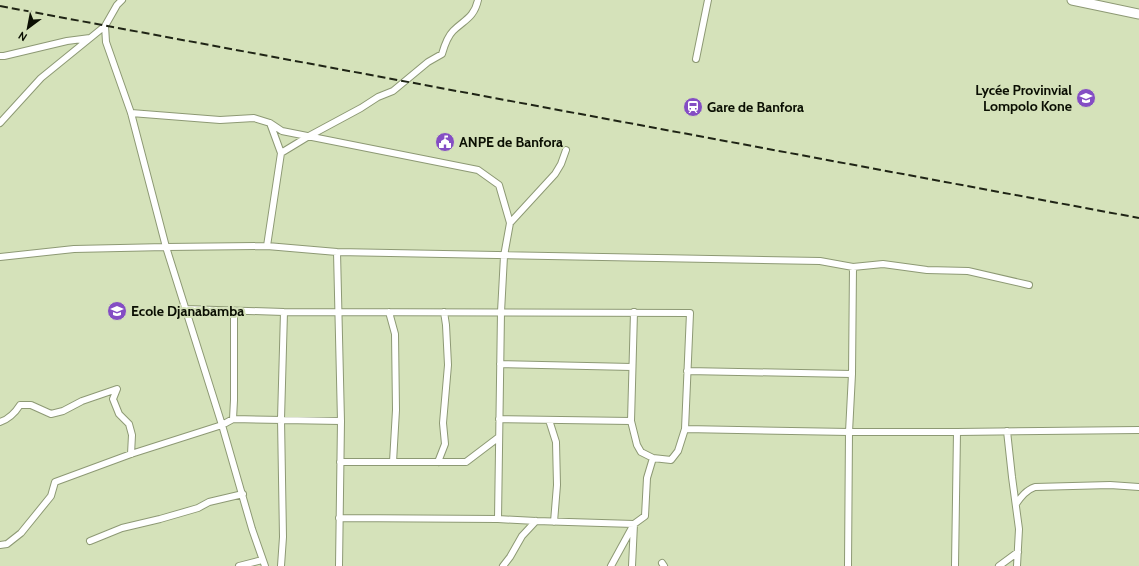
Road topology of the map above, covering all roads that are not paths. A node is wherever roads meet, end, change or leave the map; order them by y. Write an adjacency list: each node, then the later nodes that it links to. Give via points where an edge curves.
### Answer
1 (122, 0): 6 (street)
2 (478, 0): 13 (street, via 471,16 452,32 442,54 428,62 394,91 378,97)
3 (708, 0): 9 (street)
4 (1072, 0): 5 (main road)
5 (1139, 14)
6 (105, 26): 7 (street); 10 (street, via 106,42)
7 (90, 38): 8 (street); 11 (street, via 41,78)
8 (0, 56)
9 (696, 59)
10 (131, 114): 12 (street, via 220,120 254,118); 18 (street)
11 (0, 123)
12 (270, 123): 13 (street, via 282,131); 15 (street)
13 (309, 136): 15 (street); 16 (street, via 478,170 499,185)
14 (566, 150): 16 (street, via 555,174)
15 (282, 153): 17 (street)
16 (510, 222): 20 (street)
17 (267, 246): 18 (street); 19 (street)
18 (166, 247): 21 (street, via 74,249); 24 (street)
19 (337, 252): 20 (street); 27 (street)
20 (504, 256): 22 (street, via 820,261); 30 (street)
21 (0, 257)
22 (853, 267): 23 (street, via 883,264 927,270 968,271); 35 (street)
23 (1029, 285)
24 (185, 308): 25 (street); 43 (street)
25 (234, 311): 26 (street); 36 (street)
26 (284, 312): 27 (street); 37 (street)
27 (339, 312): 28 (street); 42 (street)
28 (389, 312): 29 (street); 53 (street, via 395,334 396,410)
29 (444, 312): 30 (street); 54 (street, via 448,366 443,423 445,444)
30 (501, 312): 31 (street); 32 (street)
31 (634, 312): 33 (street); 34 (street, via 690,313)
32 (500, 364): 33 (street); 38 (street)
33 (632, 367): 40 (street)
34 (687, 371): 35 (street); 44 (street)
35 (852, 374): 47 (street)
36 (233, 419): 37 (street); 43 (street)
37 (281, 419): 42 (street); 69 (street)
38 (499, 419): 39 (street); 49 (street)
39 (549, 420): 40 (street); 61 (street, via 556,442 557,485)
40 (632, 421): 51 (street, via 637,445 641,452)
41 (0, 422): 50 (street, via 16,412 20,405 31,405 51,414 82,400 117,389 113,399 119,414 129,424 132,435)
42 (341, 422): 52 (street)
43 (222, 425): 50 (street); 56 (street)
44 (685, 429): 47 (street); 51 (street, via 678,452 671,460)
45 (1139, 430): 46 (street)
46 (1007, 431): 48 (street); 57 (street)
47 (849, 432): 48 (street); 74 (street)
48 (957, 432): 67 (street)
49 (499, 437): 54 (street, via 466,462); 59 (street)
50 (131, 454): 64 (street, via 55,482 51,496 21,533 8,544)
51 (653, 458): 62 (street, via 648,478 645,516)
52 (340, 462): 53 (street); 58 (street)
53 (393, 462): 54 (street)
54 (438, 462)
55 (1139, 487): 57 (street, via 1035,487 1028,490)
56 (243, 494): 63 (street, via 122,528); 66 (street)
57 (1016, 504): 65 (street)
58 (339, 518): 59 (street); 70 (street)
59 (498, 519): 60 (street)
60 (536, 521): 61 (street); 71 (street, via 522,536)
61 (554, 522): 62 (street)
62 (634, 524): 72 (street); 73 (street)
63 (90, 541)
64 (0, 545)
65 (1018, 552): 76 (street); 77 (street)
66 (264, 563): 68 (street)
67 (955, 565): 75 (street)
68 (239, 566)
69 (282, 566)
70 (339, 566)
71 (503, 566)
72 (611, 566)
73 (632, 566)
74 (848, 566)
75 (963, 566)
76 (999, 566)
77 (1017, 566)

